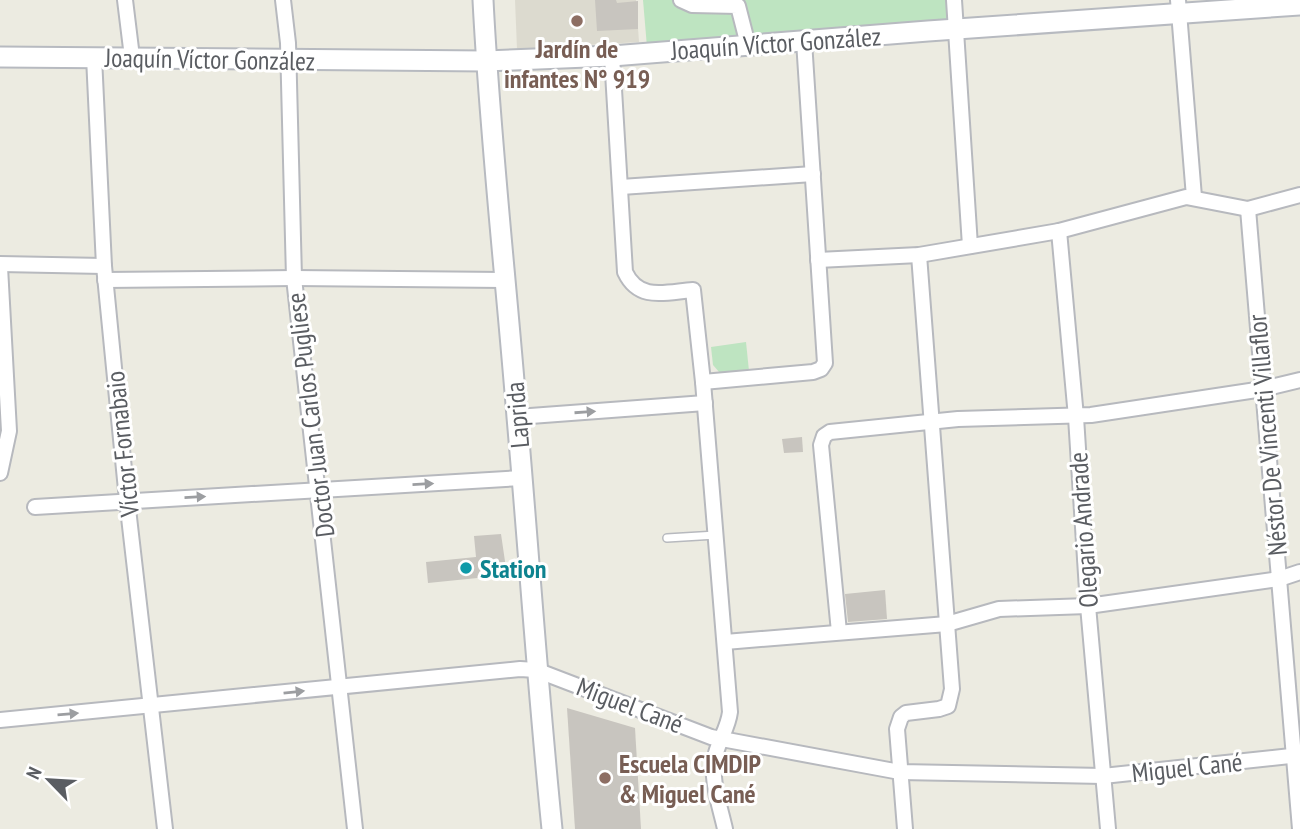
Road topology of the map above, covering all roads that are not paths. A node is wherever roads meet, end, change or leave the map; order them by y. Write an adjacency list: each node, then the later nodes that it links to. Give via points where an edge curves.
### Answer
1 (125, 0): 14 (street)
2 (283, 0): 15 (street, Doctor Juan Carlos Pugliese)
3 (483, 0): 16 (street, Laprida)
4 (681, 0): 10 (street, via 692,5 738,6)
5 (954, 0): 8 (street)
6 (1300, 5): 7 (street, Joaquín Víctor González)
7 (1178, 7): 8 (street, Joaquín Víctor González); 20 (street)
8 (956, 29): 9 (street, Joaquín Víctor González); 23 (street)
9 (804, 41): 10 (street, Joaquín Víctor González); 17 (street)
10 (748, 45): 11 (street, Joaquín Víctor González)
11 (612, 55): 16 (street, Joaquín Víctor González); 18 (street)
12 (0, 57): 13 (street, Joaquín Víctor González)
13 (94, 57): 14 (street, Joaquín Víctor González); 27 (street, Víctor Fornabaio)
14 (132, 57): 15 (street, Joaquín Víctor González)
15 (288, 60): 16 (street, Joaquín Víctor González); 28 (street, Doctor Juan Carlos Pugliese)
16 (486, 61): 29 (street, Laprida)
17 (813, 174): 18 (street); 25 (street)
18 (621, 187): 31 (street, via 625,272 631,284 648,293 695,289)
19 (1300, 195): 21 (street)
20 (1194, 197): 21 (street); 22 (street)
21 (1248, 209): 32 (street, Néstor De Vincenti Villaflor)
22 (1059, 231): 23 (street); 35 (street, Olegario Andrade)
23 (970, 246): 24 (street)
24 (919, 255): 25 (street); 36 (street)
25 (818, 260): 31 (street, via 825,357 821,369)
26 (0, 265): 27 (street); 37 (street)
27 (104, 273): 28 (street); 41 (street, Víctor Fornabaio)
28 (294, 278): 29 (street); 40 (street, Doctor Juan Carlos Pugliese)
29 (505, 280): 34 (street, Laprida)
30 (1300, 380): 32 (street)
31 (703, 382): 33 (street)
32 (1263, 389): 35 (street); 46 (street, Néstor De Vincenti Villaflor)
33 (705, 403): 34 (street, one-way to 33); 43 (street)
34 (517, 417): 39 (street, Laprida)
35 (1076, 417): 36 (street); 47 (street, Olegario Andrade)
36 (930, 421): 48 (street); 49 (street, via 824,436 821,445)
37 (4, 442): 38 (street)
38 (0, 473)
39 (522, 478): 40 (street, one-way to 39); 51 (street, Laprida)
40 (319, 490): 41 (street, one-way to 40); 52 (street, Doctor Juan Carlos Pugliese)
41 (127, 500): 42 (street); 53 (street, Víctor Fornabaio)
42 (35, 507)
43 (716, 535): 44 (lane); 50 (street)
44 (667, 538)
45 (1300, 572): 46 (street)
46 (1279, 579): 47 (street); 56 (street, Néstor De Vincenti Villaflor)
47 (1087, 606): 48 (street, via 999,609); 58 (street, Olegario Andrade)
48 (947, 624): 49 (street); 57 (street, via 952,690 948,706 901,717 897,729)
49 (839, 632): 50 (street)
50 (724, 642): 55 (street, via 730,712)
51 (536, 670): 52 (street, Miguel Cané); 55 (street, Miguel Cané); 61 (street, Laprida)
52 (340, 687): 53 (street, Miguel Cané, one-way to 52); 60 (street, Doctor Juan Carlos Pugliese)
53 (151, 706): 54 (street, Miguel Cané, one-way to 53); 59 (street, Víctor Fornabaio)
54 (0, 720)
55 (722, 740): 57 (street, Miguel Cané); 62 (street, via 715,759 715,783)
56 (1297, 755): 58 (street, Miguel Cané); 65 (street, Néstor De Vincenti Villaflor)
57 (900, 772): 58 (street, Miguel Cané); 63 (street)
58 (1103, 776): 64 (street, Olegario Andrade)
59 (165, 829)
60 (355, 829)
61 (552, 829)
62 (725, 829)
63 (905, 829)
64 (1108, 829)
65 (1300, 829)

